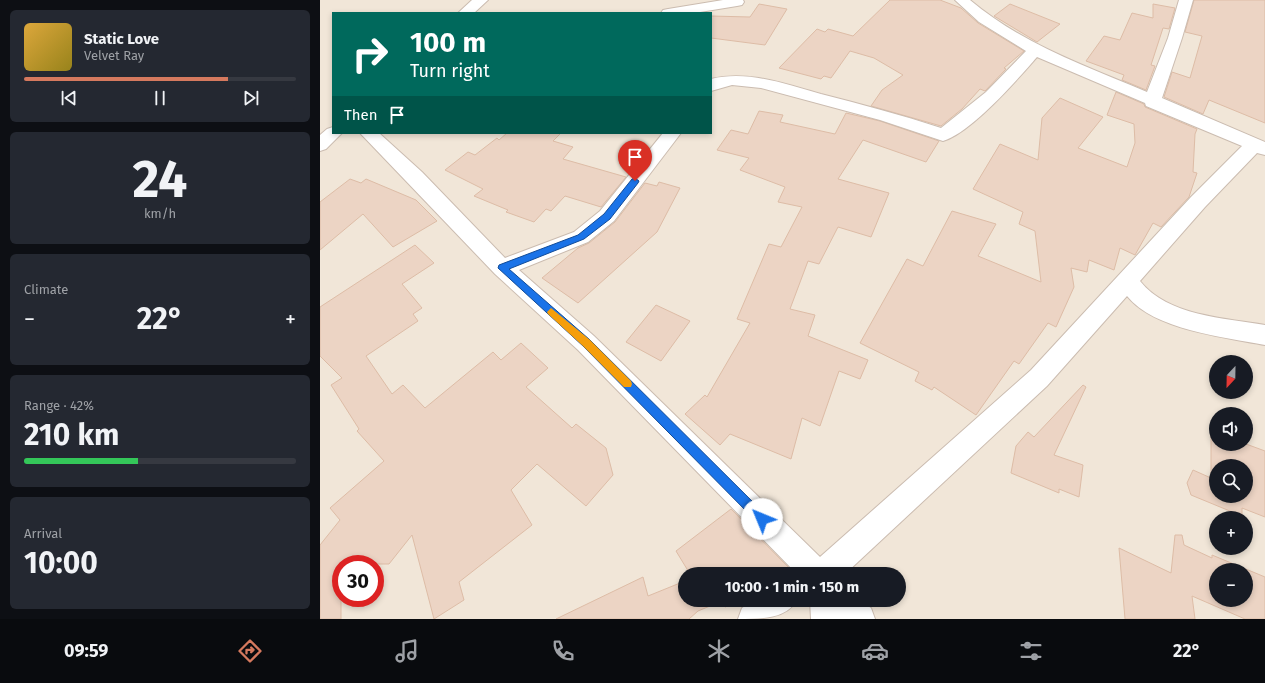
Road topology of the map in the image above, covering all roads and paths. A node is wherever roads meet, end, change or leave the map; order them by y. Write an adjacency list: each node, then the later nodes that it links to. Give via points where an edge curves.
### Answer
1 (481, 0): 5 (street)
2 (962, 0): 7 (street, via 984,18)
3 (1186, 0): 9 (street)
4 (737, 2): 6 (street)
5 (466, 12)
6 (674, 12)
7 (1035, 50): 8 (street, via 1002,88 943,135 886,116 761,83 732,80); 9 (street)
8 (712, 85)
9 (1152, 102): 14 (street)
10 (332, 134): 13 (street)
11 (371, 134): 15 (street)
12 (671, 134): 15 (street, via 607,216 581,237)
13 (320, 145)
14 (1259, 147): 16 (street, via 1198,202)
15 (502, 268): 18 (street, via 586,343)
16 (1127, 281): 17 (street, via 1142,298 1163,310 1184,318); 19 (street, via 1039,378)
17 (1265, 335)
18 (823, 567)
19 (831, 567)
20 (771, 607): 23 (street)
21 (825, 607): 24 (street)
22 (842, 607): 25 (street)
23 (753, 619)
24 (826, 619)
25 (860, 619)

